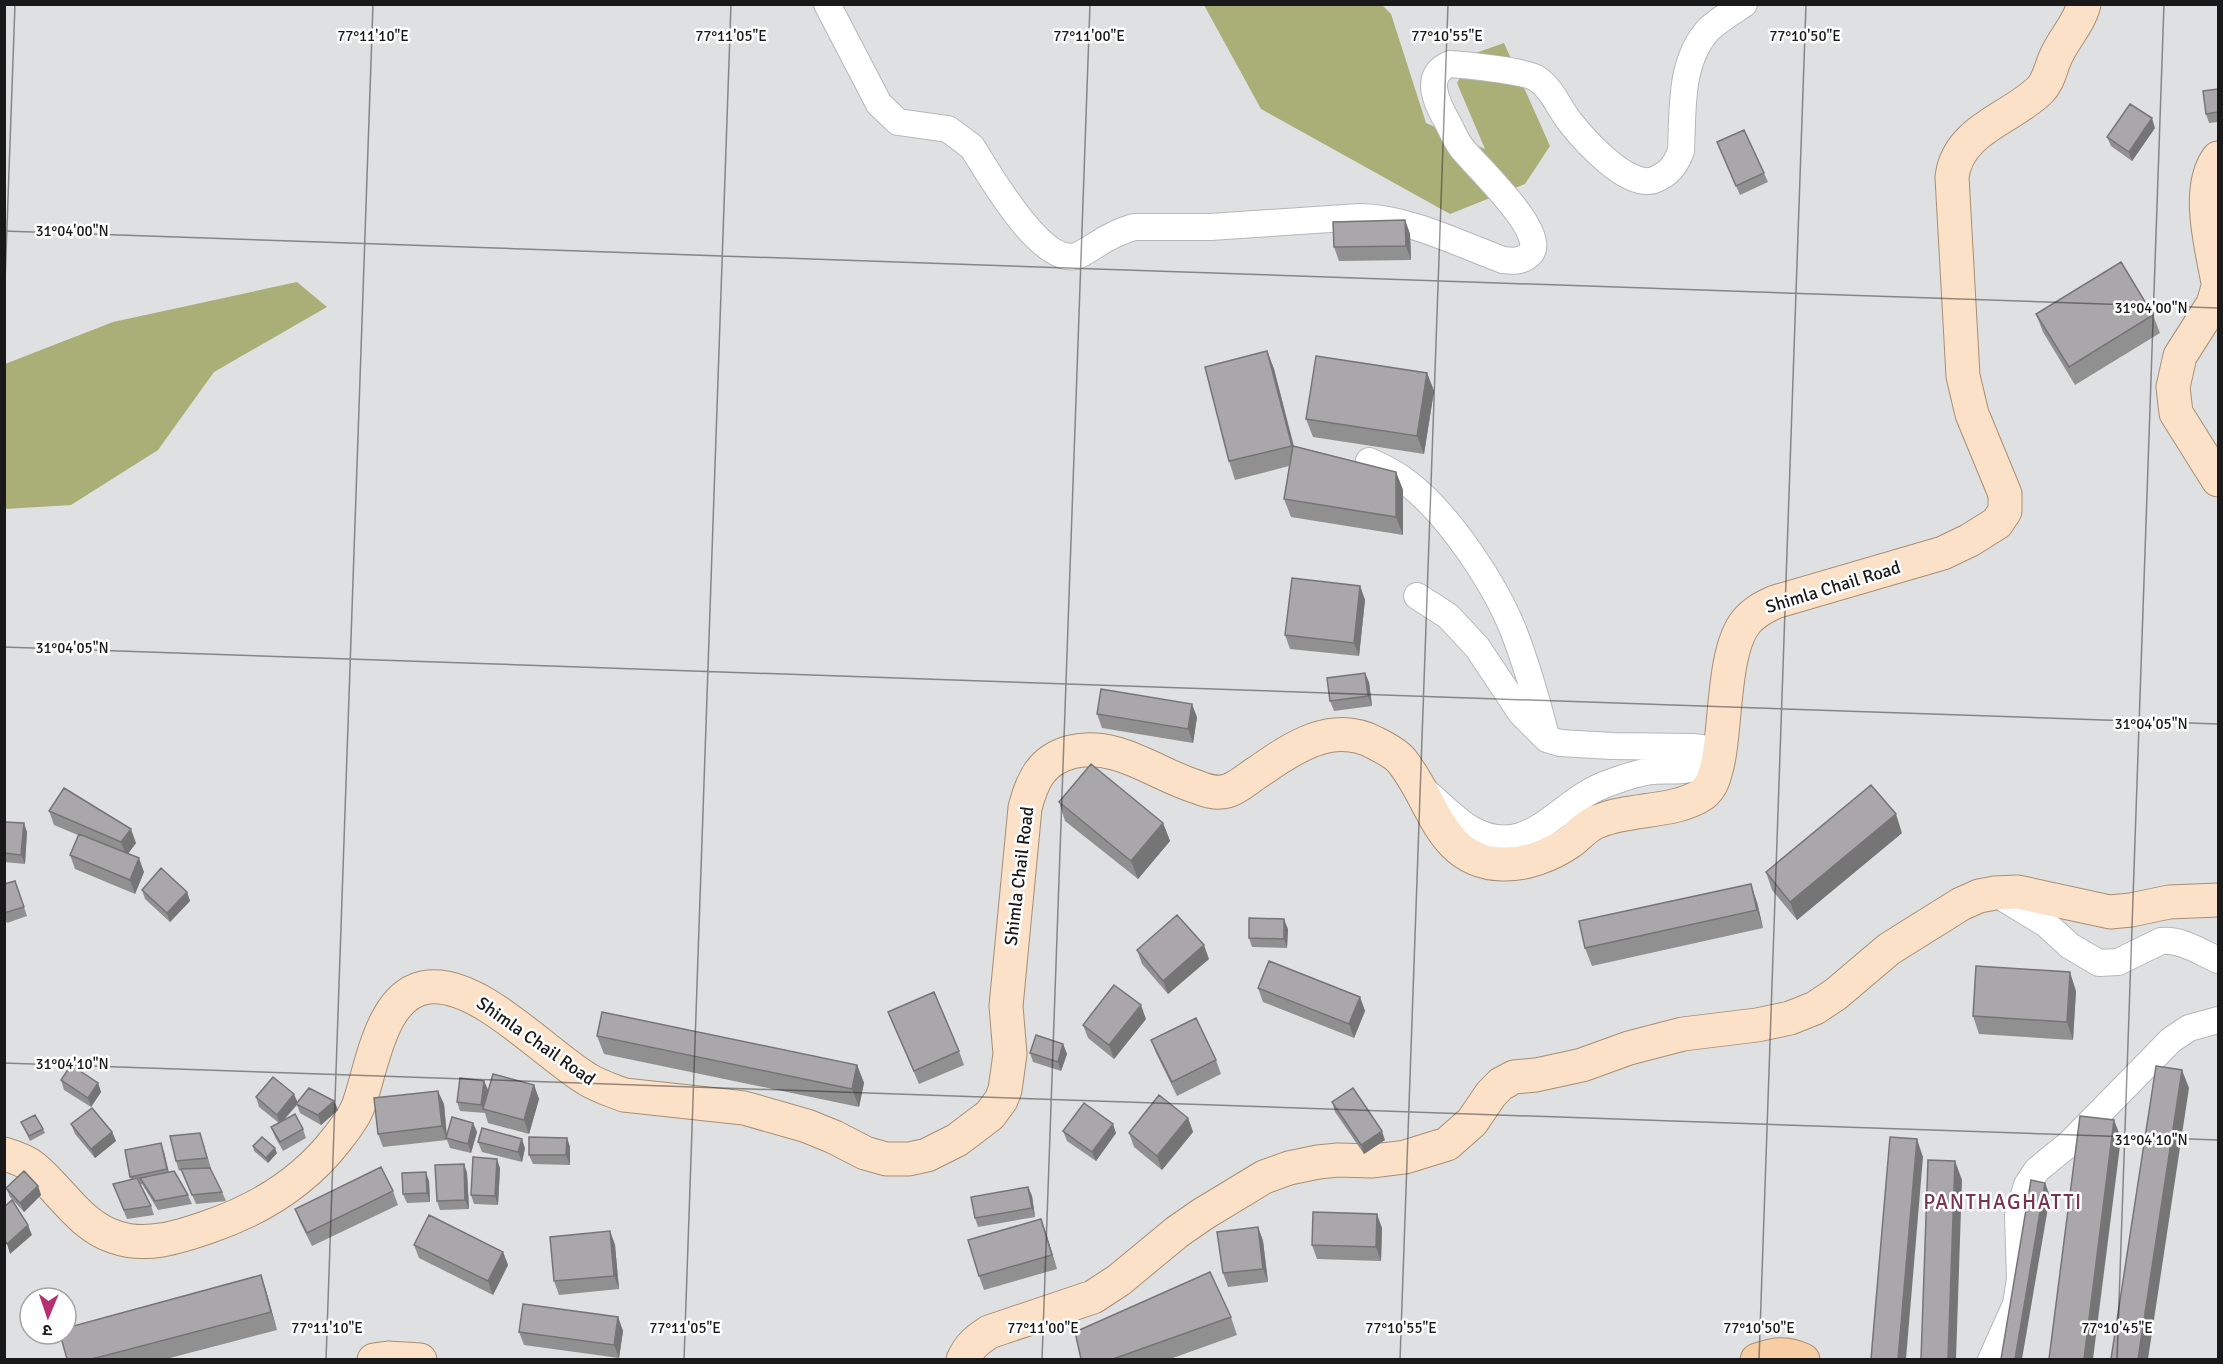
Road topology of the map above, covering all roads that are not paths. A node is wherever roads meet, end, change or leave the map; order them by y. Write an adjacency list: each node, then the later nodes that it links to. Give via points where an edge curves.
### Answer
1 (827, 4): 2 (street, via 879,104 890,116 898,122 948,129 961,137 972,147 1022,221 1060,254 1074,257 1134,227 1210,227 1360,217 1398,222 1514,262 1533,251 1532,236 1513,206 1461,147 1434,93 1438,72 1450,64 1534,76 1596,150 1636,180 1649,182 1663,177 1677,162 1685,83 1701,40)
2 (1744, 4)
3 (2084, 4): 10 (main road, Shimla Chail Road, via 2045,84 2031,98 1981,129 1958,157 1952,177 1963,376 1972,414 2005,494 2006,504 1997,523 1943,553 1759,610 1739,633 1734,650 1712,785 1693,799 1611,816 1553,852 1521,863 1502,864 1486,862 1457,849)
4 (2218, 158): 5 (main road, via 2210,173 2207,206)
5 (2218, 285): 7 (main road, via 2213,304 2180,356 2173,387 2176,413)
6 (1369, 461): 9 (street, via 1409,484 1449,525 1484,577 1514,632)
7 (2218, 480)
8 (1417, 596): 9 (street, via 1448,616 1477,647 1521,713)
9 (1547, 739): 10 (street, via 1612,746 1692,747 1705,753 1702,763 1692,768 1652,771 1606,783 1541,828 1509,840 1468,828)
10 (1417, 786): 15 (main road, Shimla Chail Road, via 1399,757 1362,736 1349,734 1330,734 1307,742 1229,790 1218,792 1186,784 1123,755 1101,750 1075,751 1043,766 1029,791 1024,819 1006,1006 1010,1054 1005,1090 990,1115 957,1140 927,1155 886,1159 807,1126 744,1108 624,1095 606,1089 482,1001 452,988 430,986 402,998 391,1013 358,1107 337,1140 283,1191 238,1217 171,1239 142,1242 115,1237 90,1225 32,1166)
11 (1995, 892): 12 (main road, via 2018,892 2110,912 2169,902); 13 (street, via 2099,963 2118,962 2161,941 2185,945); 18 (main road, via 1961,904 1889,949 1836,994 1790,1018 1683,1034 1582,1065 1514,1077 1501,1084 1472,1122 1447,1144 1405,1157 1318,1162 1264,1177 1177,1232 1093,1297 989,1332 976,1340)
12 (2218, 900)
13 (2218, 960)
14 (2218, 1020): 21 (street, via 2189,1028 2171,1040 2070,1143 2037,1170 2023,1193 2018,1215 2020,1279 2016,1304)
15 (4, 1154)
16 (374, 1359): 17 (main road)
17 (420, 1359)
18 (963, 1359)
19 (1757, 1359): 20 (highway, via 1783,1353)
20 (1803, 1359)
21 (1991, 1359)

